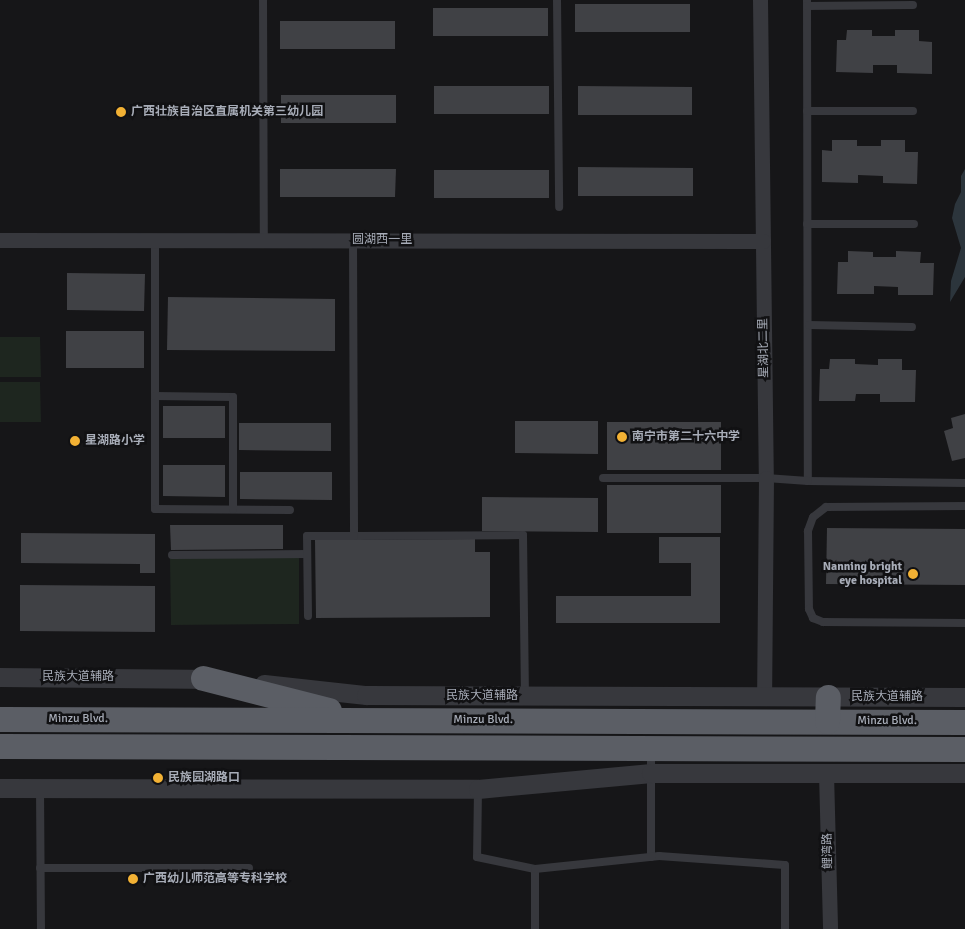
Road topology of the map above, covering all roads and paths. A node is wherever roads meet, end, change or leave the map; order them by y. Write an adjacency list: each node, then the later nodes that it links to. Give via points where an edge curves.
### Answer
1 (262, 0): 13 (lane)
2 (557, 0): 8 (lane)
3 (760, 0): 15 (street, 星湖北二里)
4 (807, 3): 5 (lane); 6 (lane)
5 (913, 6)
6 (808, 111): 7 (lane); 9 (lane)
7 (913, 111)
8 (560, 207)
9 (808, 224): 10 (lane); 16 (lane)
10 (914, 224)
11 (0, 240): 12 (street, 圆湖西一里)
12 (155, 240): 13 (street, 圆湖西一里); 18 (lane)
13 (264, 240): 14 (street, 圆湖西一里)
14 (353, 240): 15 (street, 圆湖西一里); 26 (lane)
15 (763, 241): 20 (street, 星湖北二里)
16 (809, 325): 17 (lane); 21 (lane)
17 (912, 326)
18 (155, 396): 24 (lane, via 155,509); 24 (lane, via 233,396)
19 (603, 478): 20 (lane)
20 (766, 478): 21 (lane); 34 (street, 星湖北二里)
21 (808, 481): 22 (lane)
22 (965, 483)
23 (965, 506): 30 (lane, via 826,507 812,517 808,531 809,609 813,618 823,622)
24 (232, 510): 25 (lane)
25 (290, 510)
26 (354, 536): 27 (lane, via 307,536); 33 (lane, via 523,535)
27 (307, 554): 28 (lane); 29 (lane)
28 (172, 555)
29 (308, 616)
30 (965, 623)
31 (0, 677): 32 (street, 民族大道辅路)
32 (203, 678): 33 (street, 民族大道辅路, via 366,695); 38 (highway)
33 (524, 696): 34 (street, 民族大道辅路)
34 (764, 696): 35 (street, 民族大道辅路)
35 (828, 697): 36 (street, 民族大道辅路); 39 (highway)
36 (965, 697)
37 (0, 719): 38 (highway, Minzu Blvd.)
38 (365, 720): 39 (highway, Minzu Blvd.)
39 (828, 721): 40 (highway, Minzu Blvd.)
40 (965, 722)
41 (0, 746): 42 (highway)
42 (651, 748): 43 (highway); 44 (lane)
43 (965, 749)
44 (651, 773): 45 (street); 49 (street); 50 (lane)
45 (826, 773): 46 (street); 57 (street, 鲤湾路)
46 (965, 773)
47 (0, 788): 48 (street)
48 (40, 788): 49 (street); 51 (lane)
49 (478, 789): 53 (lane, via 477,857)
50 (651, 857): 53 (lane); 56 (lane, via 785,865)
51 (40, 868): 52 (lane); 54 (lane)
52 (249, 868)
53 (535, 868): 55 (lane)
54 (41, 929)
55 (535, 929)
56 (785, 929)
57 (830, 929)

